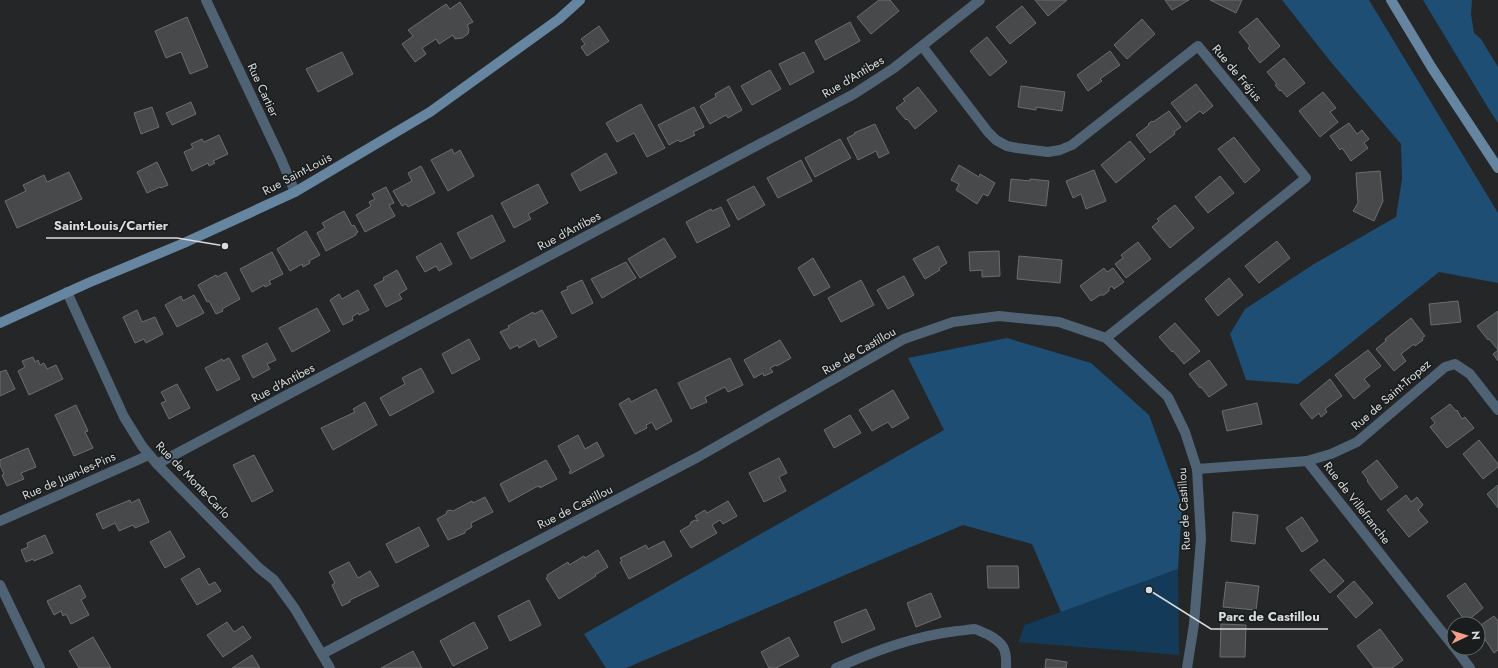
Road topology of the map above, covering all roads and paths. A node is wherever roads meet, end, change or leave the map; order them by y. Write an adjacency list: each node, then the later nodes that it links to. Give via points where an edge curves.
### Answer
1 (206, 0): 7 (street, Rue Cartier)
2 (580, 0): 7 (main road, Rue Saint-Louis, via 430,112)
3 (980, 0): 5 (street, Rue d'Antibes)
4 (1391, 0): 6 (main road)
5 (922, 46): 10 (street, Rue de Fréjus, via 996,140 1007,146 1048,152 1078,142 1198,46 1306,178); 14 (street, Rue d'Antibes, via 854,94)
6 (1498, 168)
7 (295, 192): 8 (main road, Rue Saint-Louis, via 184,243)
8 (67, 292): 9 (main road, Rue Saint-Louis); 12 (street, Rue de Monte-Carlo, via 124,417)
9 (0, 323)
10 (1106, 338): 15 (street, Rue de Castillou, via 1168,397 1185,432); 19 (street, Rue de Castillou, via 1059,322 999,316 953,322 904,339 698,457)
11 (1498, 410): 13 (street, Rue de Saint-Tropez, via 1470,374 1455,364 1445,367 1357,442)
12 (149, 454): 14 (street, Rue de Monte-Carlo); 16 (street, Rue de Juan-les-Pins)
13 (1307, 461): 15 (street, Rue de Villefranche); 18 (street, Rue de Villefranche)
14 (157, 464): 19 (street, Rue de Monte-Carlo, via 274,580)
15 (1197, 469): 25 (street, Rue de Castillou, via 1201,539 1194,624)
16 (0, 521)
17 (0, 585): 21 (street)
18 (1446, 638)
19 (322, 654): 22 (street, Rue de Monte-Carlo)
20 (1460, 656): 26 (street, Rue de Villefranche)
21 (40, 668)
22 (330, 668)
23 (836, 668): 24 (street, via 881,649 914,639 976,629 1004,646)
24 (1006, 668)
25 (1187, 668)
26 (1470, 668)

